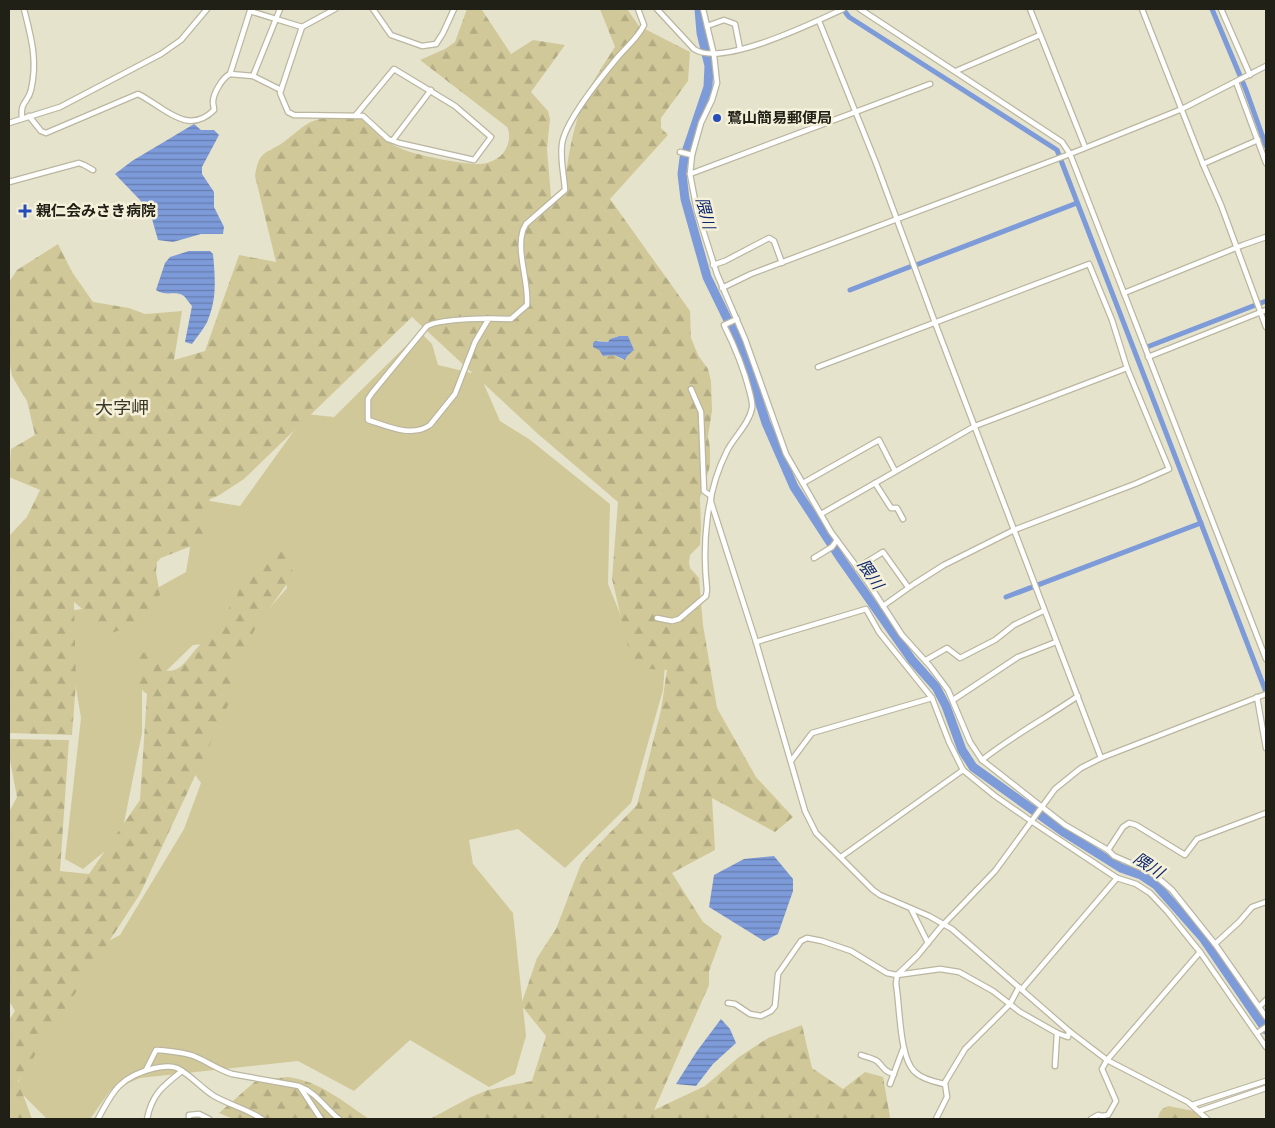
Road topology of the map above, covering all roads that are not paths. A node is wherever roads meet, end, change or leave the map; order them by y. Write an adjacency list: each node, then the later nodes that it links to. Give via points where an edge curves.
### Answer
1 (24, 9): 37 (street, via 35,61 31,91 22,106)
2 (207, 9): 35 (street, via 181,40 161,54 60,107)
3 (265, 9): 16 (street)
4 (280, 9): 17 (street)
5 (334, 9): 20 (street)
6 (373, 9): 7 (street, via 391,35 422,46 436,44)
7 (454, 9)
8 (638, 9): 59 (street, via 644,26 639,36 596,83 562,141 565,190 523,230 527,305 511,319)
9 (657, 9): 23 (street, via 698,52)
10 (703, 9): 19 (street)
11 (843, 9): 18 (street)
12 (860, 9): 25 (street)
13 (1030, 9): 21 (street)
14 (1142, 9): 33 (street)
15 (1221, 9): 28 (street)
16 (263, 15): 17 (street); 26 (street, via 250,11)
17 (275, 20): 20 (street); 27 (street)
18 (819, 21): 22 (street); 34 (street)
19 (707, 26): 22 (street, via 724,20 735,24); 23 (street)
20 (302, 27): 31 (street)
21 (1040, 35): 25 (street); 41 (street)
22 (740, 49): 23 (street)
23 (714, 55): 44 (street, via 717,82)
24 (1266, 66): 28 (street)
25 (956, 72): 43 (street, via 1062,142)
26 (230, 74): 27 (street); 35 (street, via 214,94 214,110 197,120 175,117 138,94 46,134)
27 (253, 76): 31 (street)
28 (1248, 76): 29 (street)
29 (1236, 82): 33 (street); 40 (street)
30 (930, 84): 34 (street)
31 (280, 90): 36 (street, via 288,112 294,116)
32 (431, 90): 36 (street, via 394,69); 39 (street); 39 (street, via 491,137 474,160)
33 (1182, 109): 41 (street); 46 (street)
34 (855, 112): 48 (street); 50 (street)
35 (28, 116): 37 (street)
36 (355, 116): 39 (street, via 363,116)
37 (22, 118): 38 (street)
38 (9, 123)
39 (393, 140)
40 (1258, 140): 45 (street); 46 (street)
41 (1086, 147): 43 (street)
42 (680, 152): 44 (street)
43 (1070, 154): 50 (street); 56 (street)
44 (692, 155): 48 (street)
45 (1266, 163)
46 (1203, 164): 52 (street)
47 (93, 170): 49 (street, via 79,163)
48 (690, 174): 54 (street, via 696,211)
49 (9, 182)
50 (896, 220): 53 (street); 61 (street)
51 (1266, 237): 52 (street)
52 (1236, 248): 56 (street); 58 (street)
53 (782, 263): 54 (street, via 774,241 769,238); 55 (street)
54 (714, 265): 55 (street)
55 (722, 288): 60 (street)
56 (1124, 293): 63 (street)
57 (1266, 310): 58 (street)
58 (1261, 312): 62 (street); 63 (street)
59 (488, 320): 59 (street, via 475,342 455,394 430,425 399,431 368,420 368,399 372,392 427,326 435,322)
60 (735, 320): 70 (street, via 757,370 786,454); 71 (street, via 724,325 746,378 753,407 726,452 713,485)
61 (935, 323): 64 (street); 65 (street, via 1089,264); 67 (street)
62 (1266, 327)
63 (1148, 357): 84 (street)
64 (818, 366)
65 (1128, 368): 67 (street); 74 (street, via 1168,470)
66 (690, 390): 71 (street, via 701,412 703,482)
67 (975, 426): 68 (street); 74 (street)
68 (895, 471): 69 (street); 70 (street, via 879,440)
69 (875, 482): 72 (street); 73 (street, via 891,508 897,508)
70 (803, 483): 72 (street)
71 (711, 502): 81 (street, via 704,544 706,596 679,619); 82 (street)
72 (820, 514): 75 (street)
73 (903, 519)
74 (1014, 530): 78 (street); 83 (street)
75 (837, 540): 76 (street); 77 (street)
76 (814, 558)
77 (857, 568): 78 (street, via 883,552); 79 (street)
78 (908, 587): 79 (street)
79 (883, 606): 85 (street, via 902,635)
80 (1043, 611): 85 (street, via 960,658 947,648)
81 (657, 618)
82 (756, 642): 89 (street, via 866,609 879,632); 94 (street)
83 (1056, 642): 87 (street); 90 (street, via 1018,658)
84 (1266, 659)
85 (926, 660): 90 (street)
86 (1266, 694): 88 (street)
87 (1078, 696): 92 (street); 93 (street)
88 (1257, 697): 91 (street); 92 (street)
89 (932, 698): 94 (street, via 812,733); 95 (street)
90 (953, 700): 93 (street, via 970,742)
91 (1266, 748)
92 (1101, 758): 96 (street, via 1070,776)
93 (982, 760): 96 (street)
94 (792, 761): 100 (street, via 805,811 813,828)
95 (963, 770): 98 (street); 100 (street)
96 (1041, 808): 98 (street); 99 (street)
97 (1266, 813): 99 (street, via 1197,839 1185,855 1129,823)
98 (1031, 821): 101 (street); 104 (street, via 995,870)
99 (1108, 850): 106 (street, via 1114,856 1150,872 1165,884)
100 (841, 857): 103 (street, via 880,895)
101 (1117, 878): 107 (street, via 1150,893); 109 (street)
102 (1266, 902): 106 (street, via 1252,907)
103 (911, 909): 104 (street); 105 (street)
104 (945, 924): 105 (street); 109 (street)
105 (928, 942): 108 (street)
106 (1215, 944): 113 (street)
107 (1200, 952): 117 (street); 122 (street)
108 (897, 975): 111 (street, via 887,973 851,951 807,938 801,941 778,974 775,1006 771,1011 761,1016 750,1014); 112 (street, via 940,969 959,972 994,991); 120 (street)
109 (1020, 988): 112 (street); 116 (street)
110 (1266, 1000): 113 (street)
111 (728, 1003)
112 (1010, 1004): 118 (street); 128 (street, via 965,1049)
113 (1260, 1006): 114 (street)
114 (1266, 1018)
115 (1266, 1027): 117 (street)
116 (1069, 1031): 118 (street, via 1068,1037); 122 (street)
117 (1258, 1032): 119 (street)
118 (1057, 1033): 123 (street)
119 (1266, 1047)
120 (903, 1049): 126 (street); 128 (street, via 915,1073)
121 (861, 1055): 126 (street, via 873,1059 884,1070)
122 (1107, 1060): 132 (street); 134 (street, via 1102,1069 1116,1101)
123 (1055, 1066)
124 (146, 1070): 125 (street, via 168,1066); 130 (street, via 156,1050 172,1051 194,1056 232,1074); 135 (street, via 121,1082)
125 (182, 1071): 136 (street, via 159,1090); 139 (street, via 214,1096)
126 (894, 1074): 129 (street)
127 (1266, 1081): 132 (street)
128 (945, 1083): 142 (street, via 947,1097)
129 (890, 1084)
130 (299, 1086): 140 (street); 141 (street, via 308,1089)
131 (1266, 1088): 133 (street)
132 (1192, 1105): 133 (street)
133 (1199, 1111): 145 (street)
134 (1108, 1115): 143 (street); 144 (street)
135 (98, 1119)
136 (147, 1119)
137 (189, 1119): 138 (street, via 190,1115 199,1114)
138 (209, 1119)
139 (262, 1119)
140 (322, 1119)
141 (340, 1119)
142 (936, 1119)
143 (1091, 1119)
144 (1113, 1119)
145 (1207, 1119)

